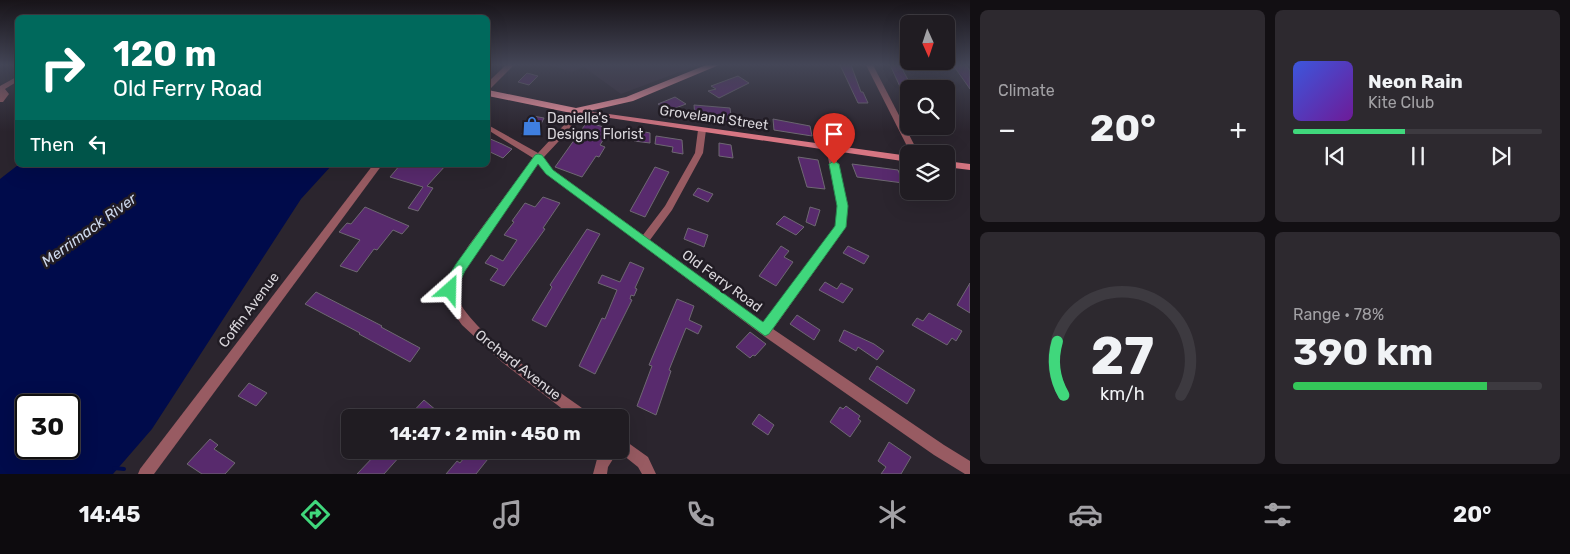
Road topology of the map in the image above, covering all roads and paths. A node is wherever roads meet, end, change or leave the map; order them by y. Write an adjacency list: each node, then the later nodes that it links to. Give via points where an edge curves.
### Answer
1 (658, 87): 6 (main road, via 614,104)
2 (880, 87): 9 (street)
3 (0, 89): 5 (street, via 5,94)
4 (490, 93): 6 (main road, Groveland Street)
5 (0, 100)
6 (576, 111): 8 (main road, Groveland Street); 11 (street, Orchard Avenue, via 572,123)
7 (490, 128): 11 (street, Old Ferry Road)
8 (702, 130): 10 (main road, Groveland Street); 16 (street, via 699,153 669,208)
9 (910, 145)
10 (830, 148): 12 (main road, Groveland Street); 17 (street, via 843,206 841,227)
11 (538, 157): 16 (street, Old Ferry Road, via 550,172); 18 (street, Orchard Avenue, via 452,280 451,298 455,310 482,338)
12 (900, 158)
13 (955, 165): 15 (main road)
14 (376, 167): 22 (street, Coffin Avenue)
15 (970, 167)
16 (644, 241): 17 (street, Old Ferry Road)
17 (765, 330): 21 (street, Old Ferry Road)
18 (573, 409)
19 (629, 451): 24 (street, via 643,462)
20 (606, 459): 23 (street)
21 (970, 469)
22 (145, 474)
23 (600, 474)
24 (649, 474)

